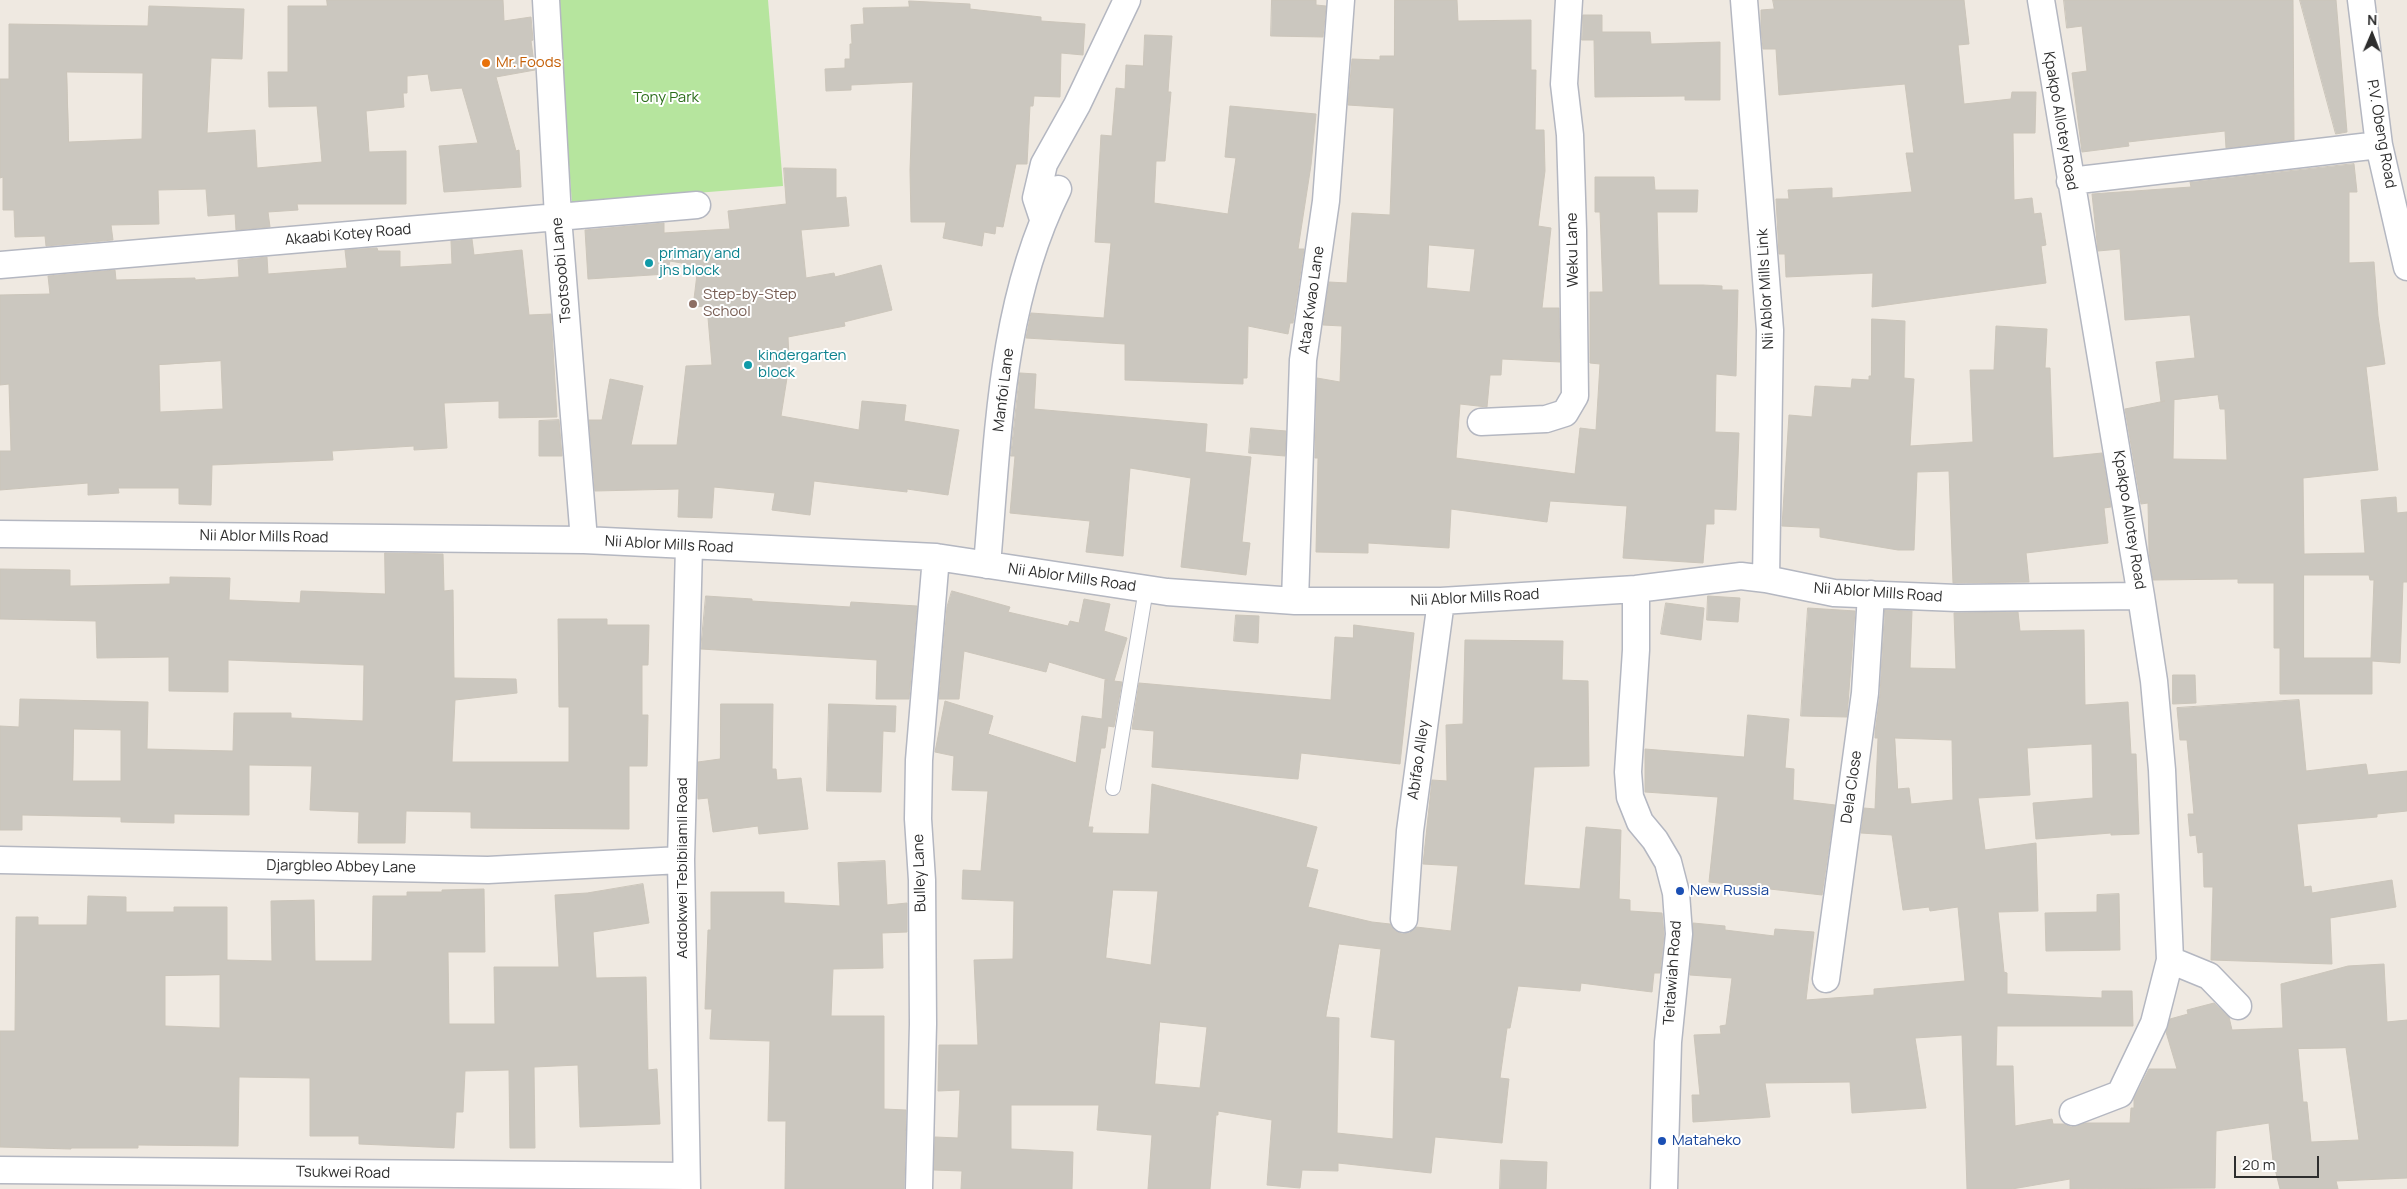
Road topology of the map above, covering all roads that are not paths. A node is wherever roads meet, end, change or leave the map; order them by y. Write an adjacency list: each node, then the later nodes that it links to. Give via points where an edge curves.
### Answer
1 (546, 0): 12 (street, Tsotsoobi Lane)
2 (1127, 0): 13 (street, via 1044,164 1036,198)
3 (1341, 0): 27 (street, Ataa Kwao Lane, via 1326,201 1303,360)
4 (1569, 0): 16 (street, Weku Lane, via 1564,84 1570,135 1575,396 1565,413 1546,419)
5 (1744, 0): 22 (street, Nii Ablor Mills Link, via 1770,330)
6 (2041, 0): 9 (street, Kpakpo Allotey Road)
7 (2361, 0): 8 (street, P.V. Obeng Road)
8 (2380, 145): 9 (street); 15 (street, P.V. Obeng Road)
9 (2070, 181): 26 (street, Kpakpo Allotey Road)
10 (1058, 189): 13 (street, Manfoi Lane)
11 (696, 205): 12 (street, Akaabi Kotey Road)
12 (558, 217): 14 (street, Akaabi Kotey Road); 18 (street, Tsotsoobi Lane)
13 (1043, 219): 21 (street, Manfoi Lane, via 1014,316 1003,379)
14 (0, 265)
15 (2407, 267)
16 (1481, 422)
17 (0, 534): 18 (street, Nii Ablor Mills Road)
18 (584, 540): 19 (street, Nii Ablor Mills Road)
19 (689, 546): 20 (street, Nii Ablor Mills Road); 31 (street, Addokwei Tebibiiamli Road)
20 (936, 557): 21 (street, Nii Ablor Mills Road); 39 (street, Bulley Lane, via 919,760 923,1024)
21 (987, 565): 23 (street, Nii Ablor Mills Road)
22 (1766, 578): 24 (street, Nii Ablor Mills Road, via 1741,576); 25 (street, Nii Ablor Mills Road, via 1834,593)
23 (1146, 589): 27 (street, Nii Ablor Mills Road); 29 (lane)
24 (1636, 589): 28 (street, Nii Ablor Mills Road); 40 (street, Teitawiah Road, via 1636,650 1628,772 1630,797 1640,822 1668,862 1676,893 1679,934 1668,1042)
25 (1872, 594): 26 (street, Nii Ablor Mills Road, via 1957,598); 34 (street, Dela Close, via 1864,693)
26 (2141, 596): 33 (street, Kpakpo Allotey Road, via 2154,682 2162,770)
27 (1295, 601): 28 (street, Nii Ablor Mills Road)
28 (1441, 601): 32 (street, Abifao Alley, via 1410,831)
29 (1113, 788)
30 (0, 860): 31 (street, Djargbleo Abbey Lane, via 488,870)
31 (681, 860): 38 (street, Addokwei Tebibiiamli Road)
32 (1404, 919)
33 (2170, 960): 35 (street, via 2209,976); 36 (street, Kpakpo Allotey Road, via 2154,1023 2120,1094)
34 (1826, 979)
35 (2238, 1006)
36 (2073, 1112)
37 (0, 1170): 38 (street, Tsukwei Road)
38 (687, 1183)
39 (919, 1189)
40 (1664, 1189)

